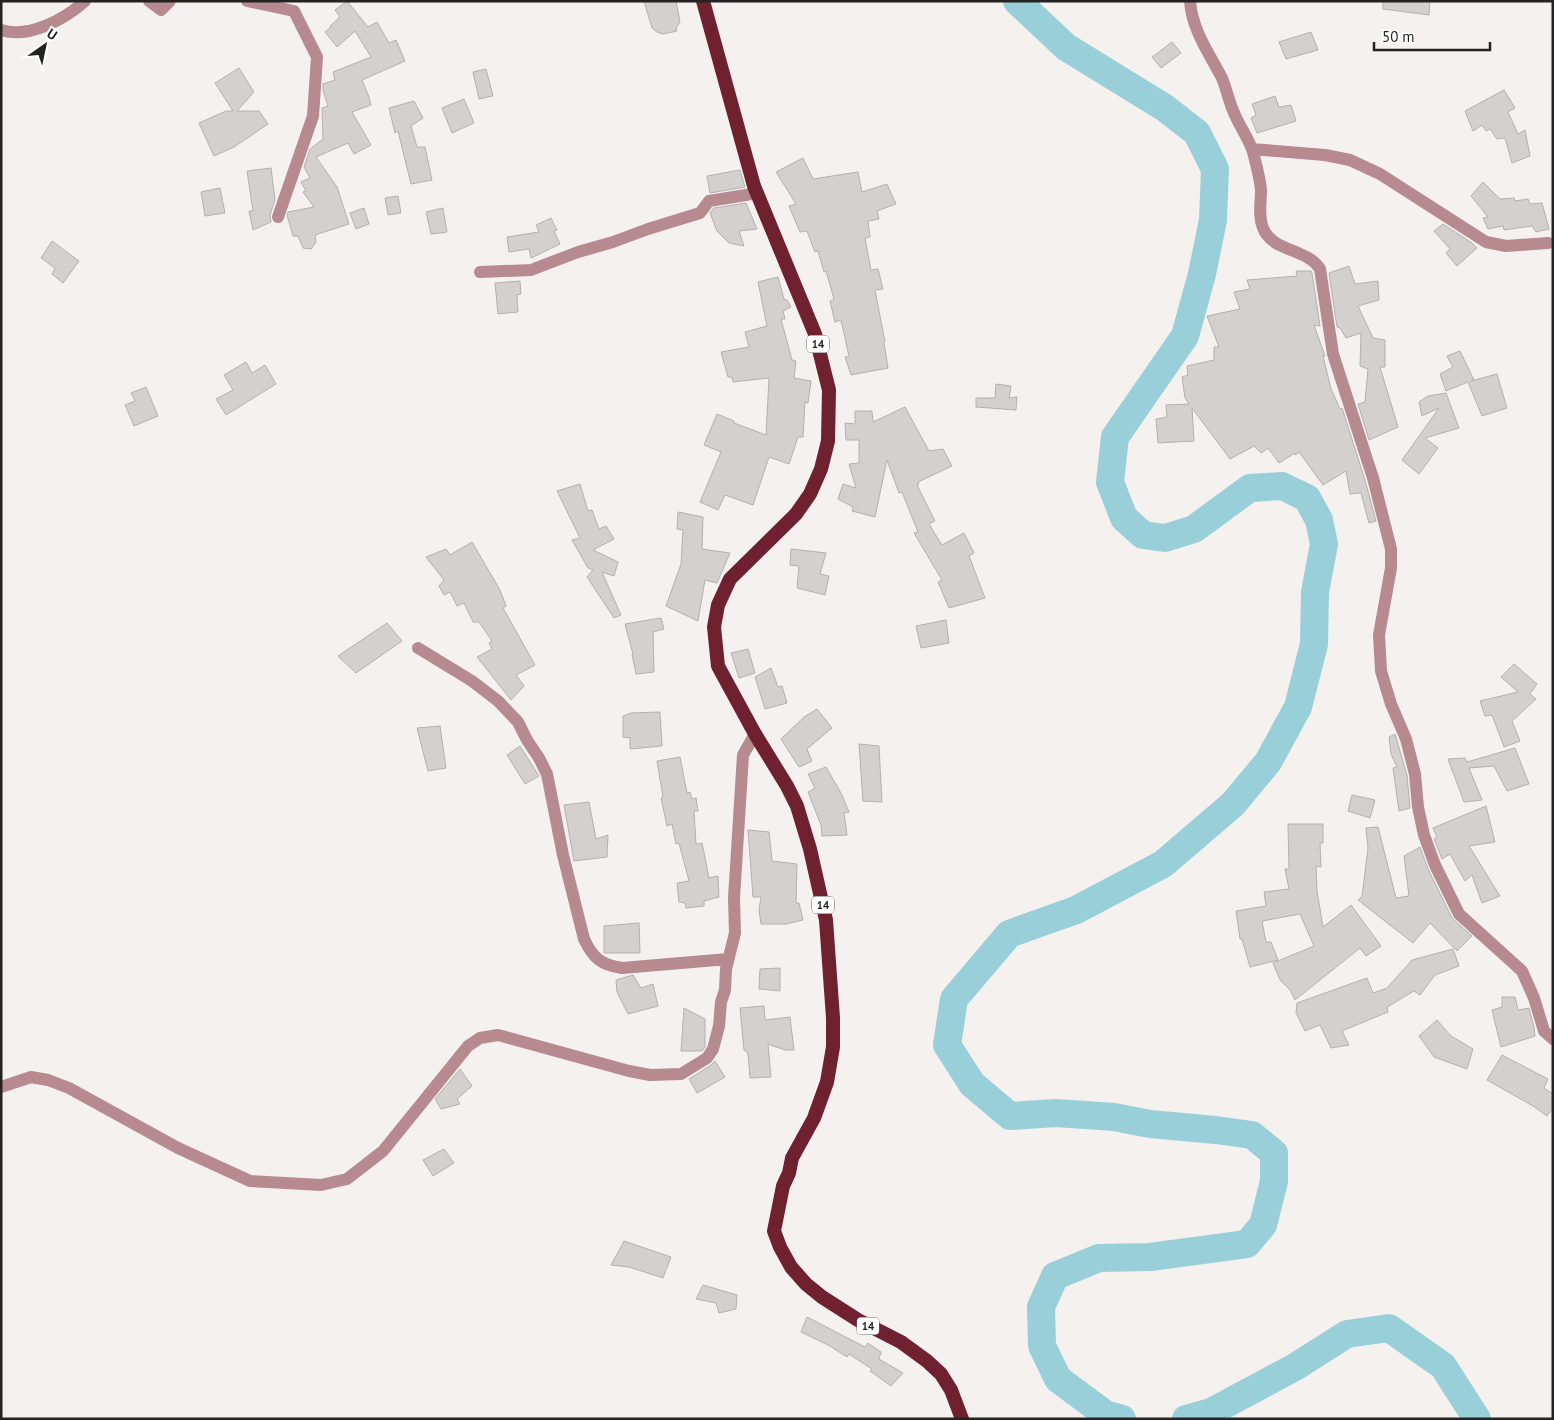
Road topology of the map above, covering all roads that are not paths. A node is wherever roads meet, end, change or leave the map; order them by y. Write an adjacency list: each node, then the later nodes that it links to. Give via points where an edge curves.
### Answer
1 (85, 1): 7 (street, via 67,16 26,32 16,34)
2 (149, 1): 3 (street, via 161,10)
3 (170, 1)
4 (247, 1): 10 (street, via 294,11 317,57 313,116)
5 (703, 1): 9 (highway, 14)
6 (1190, 1): 8 (street, via 1198,34 1223,80 1234,114)
7 (1, 30)
8 (1252, 149): 11 (street, via 1350,160 1380,174 1486,242 1506,246); 16 (street, via 1261,188 1263,228 1271,240 1304,254 1320,269 1333,354 1387,532 1391,568 1379,635 1381,671 1406,739 1424,835 1459,914 1522,971 1544,1031)
9 (758, 192): 12 (street, via 709,201 700,213 531,270); 14 (highway, 14, via 815,334 829,390 828,441 821,470 810,494 796,514 730,578 718,605 714,627 718,666)
10 (278, 217)
11 (1548, 243)
12 (480, 272)
13 (418, 648): 15 (street, via 498,701 518,722 539,758 547,774 584,939 598,960 608,966 622,968)
14 (755, 734): 15 (street, via 743,755 734,933); 18 (highway, 14, via 787,786 804,827 826,927 833,1018 828,1082 814,1118 792,1158 774,1231 788,1263 806,1284 858,1320 901,1342 941,1374)
15 (728, 959): 17 (street, via 714,1049 707,1058 682,1074 650,1075 498,1035 480,1038 468,1046 383,1151 347,1179 321,1185 250,1180 178,1148 69,1088 48,1080 31,1077)
16 (1553, 1039)
17 (1, 1087)
18 (962, 1419)

